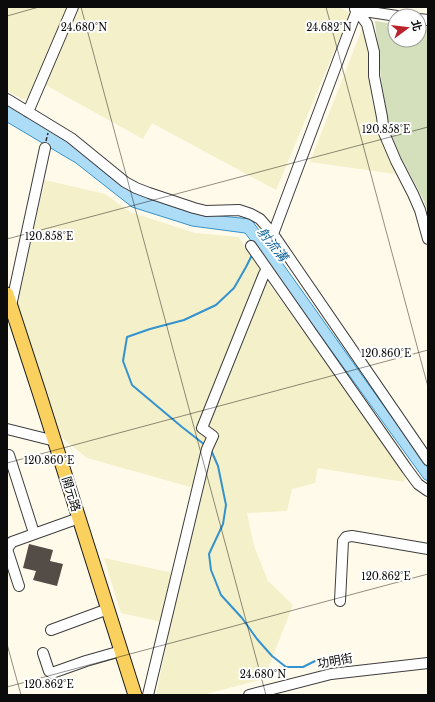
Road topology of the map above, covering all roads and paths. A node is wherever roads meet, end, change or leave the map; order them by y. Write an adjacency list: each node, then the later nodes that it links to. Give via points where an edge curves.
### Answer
1 (73, 7): 5 (street)
2 (355, 8): 3 (street); 8 (street); 9 (street, via 367,24 374,52 374,76 384,133 420,210)
3 (387, 14)
4 (7, 99): 5 (street)
5 (28, 112): 6 (street)
6 (49, 125): 7 (path); 8 (street, via 136,188 206,211 238,210 251,214 260,219)
7 (45, 148): 12 (street)
8 (272, 234): 16 (street)
9 (428, 239)
10 (252, 247): 11 (street)
11 (265, 265): 17 (street, via 402,463 418,484); 29 (street, via 264,274 202,428 213,436 207,449)
12 (8, 304): 14 (main road, 開元路)
13 (7, 429): 14 (street)
14 (55, 441): 18 (main road, 開元路)
15 (9, 454): 19 (street)
16 (428, 460)
17 (428, 491)
18 (79, 518): 19 (street); 23 (main road, 開元路)
19 (34, 533): 21 (street, via 12,542 7,549)
20 (428, 549): 22 (street, via 346,537 343,541)
21 (19, 586)
22 (340, 601)
23 (108, 609): 24 (street); 25 (main road, 開元路)
24 (50, 630)
25 (121, 651): 26 (street, via 52,673); 28 (main road, 開元路)
26 (43, 653)
27 (428, 663): 30 (street, 功明街, via 331,674)
28 (135, 695)
29 (148, 695)
30 (249, 695)

